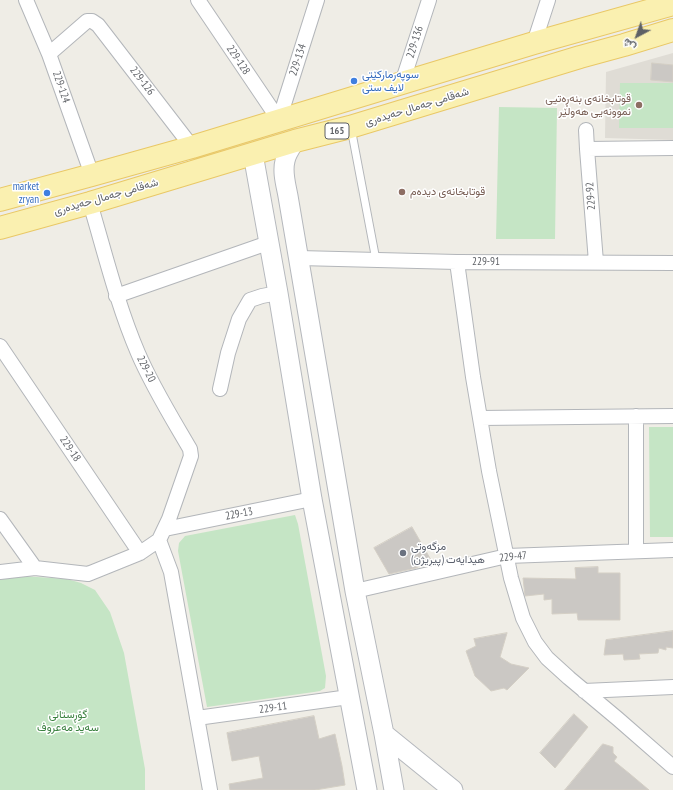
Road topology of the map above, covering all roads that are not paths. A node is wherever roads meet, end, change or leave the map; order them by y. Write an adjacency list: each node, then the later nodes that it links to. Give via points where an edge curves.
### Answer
1 (26, 0): 9 (street, 229-124)
2 (198, 0): 11 (street, 229-128)
3 (317, 0): 11 (street, 229-134)
4 (428, 0): 10 (street, 229-136)
5 (548, 0): 8 (street)
6 (671, 3): 8 (main road, 165)
7 (673, 30): 12 (main road, شەقامی جەمال حەیدەری / 165)
8 (534, 42): 10 (main road, 165)
9 (49, 54): 15 (street, 229-126, via 87,21 92,21 98,25); 19 (street, 229-124)
10 (402, 83): 11 (main road, 165)
11 (279, 120): 15 (main road, 165)
12 (350, 128): 14 (main road, شەقامی جەمال حەیدەری / 165); 27 (lane)
13 (586, 130): 17 (street, 229-92)
14 (295, 141): 18 (main road, شەقامی جەمال حەیدەری / 165); 20 (street, via 285,160)
15 (192, 147): 19 (main road, 165)
16 (673, 148): 17 (street)
17 (587, 149): 29 (street, 229-92)
18 (253, 154): 22 (street); 23 (main road, شەقامی جەمال حەیدەری / 165)
19 (92, 176): 21 (main road, 165)
20 (288, 196): 22 (street, via 278,188 272,187); 26 (street)
21 (0, 200)
22 (261, 200): 25 (street)
23 (90, 203): 24 (main road, شەقامی جەمال حەیدەری / 165); 32 (street, 229-20)
24 (0, 228)
25 (268, 243): 31 (street); 32 (street)
26 (299, 258): 27 (street, 229-91); 38 (street)
27 (376, 260): 28 (street, 229-91)
28 (458, 262): 29 (street, 229-91); 37 (street)
29 (596, 262): 30 (street, 229-91)
30 (673, 263)
31 (278, 293): 34 (street, via 250,300 239,319); 39 (street)
32 (116, 296): 42 (street, 229-20, via 138,353 192,456)
33 (0, 346): 45 (street, 229-18)
34 (220, 389)
35 (636, 416): 36 (street); 37 (street); 44 (street)
36 (673, 416)
37 (480, 418): 46 (street)
38 (336, 478): 39 (street); 49 (street)
39 (309, 480): 40 (street)
40 (312, 499): 42 (street, 229-13); 52 (street)
41 (0, 519): 47 (street)
42 (162, 534): 45 (street); 53 (street)
43 (673, 550): 44 (street, 229-47)
44 (636, 551): 46 (street, 229-47)
45 (140, 553): 47 (street, via 88,574)
46 (507, 556): 49 (street, 229-47); 51 (street, via 523,618 535,642 547,658)
47 (35, 568): 48 (street)
48 (0, 572)
49 (355, 591): 54 (street)
50 (673, 687): 51 (street)
51 (584, 691): 55 (street)
52 (349, 697): 53 (street, 229-11); 57 (street)
53 (197, 718): 56 (street)
54 (384, 734): 58 (street); 59 (street)
55 (673, 767)
56 (210, 790)
57 (367, 790)
58 (394, 790)
59 (453, 790)

